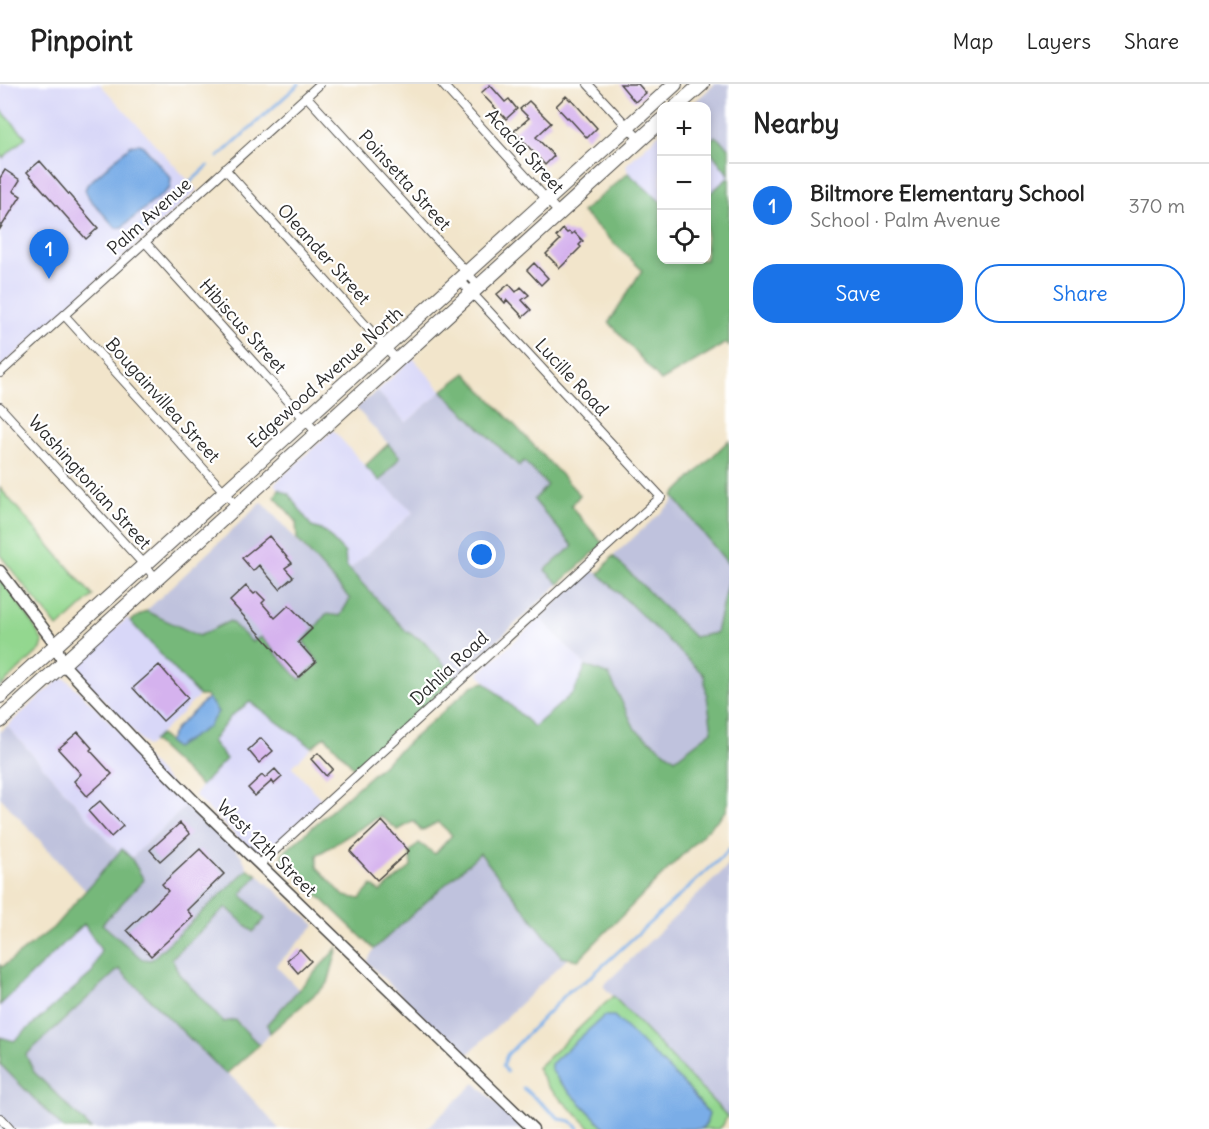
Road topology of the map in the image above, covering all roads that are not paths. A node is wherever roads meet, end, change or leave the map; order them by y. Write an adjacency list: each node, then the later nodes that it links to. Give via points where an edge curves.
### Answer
1 (320, 84): 6 (street, Palm Avenue)
2 (442, 84): 12 (street, Acacia Street)
3 (588, 84): 9 (street)
4 (675, 84): 9 (main road, Edgewood Avenue North)
5 (702, 84): 7 (main road)
6 (306, 97): 11 (street, Palm Avenue); 15 (street, Poinsetta Street)
7 (682, 102)
8 (657, 125): 10 (main road, Edgewood Avenue North)
9 (628, 126): 10 (street); 12 (main road, Edgewood Avenue North)
10 (640, 140): 13 (main road, Edgewood Avenue North)
11 (225, 169): 14 (street, Palm Avenue); 18 (street, Oleander Street)
12 (547, 200): 13 (street, Acacia Street); 15 (main road, Edgewood Avenue North)
13 (559, 213): 16 (main road, Edgewood Avenue North)
14 (145, 242): 17 (street, Palm Avenue); 22 (street, Hibiscus Street)
15 (463, 276): 16 (street, Lucille Road); 18 (main road, Edgewood Avenue North)
16 (475, 290): 19 (main road, Edgewood Avenue North); 25 (street, Lucille Road)
17 (64, 316): 20 (street, Palm Avenue); 24 (street, Bougainvillea Street)
18 (385, 346): 19 (street, Oleander Street); 22 (main road, Edgewood Avenue North)
19 (397, 360): 23 (main road, Edgewood Avenue North)
20 (0, 374)
21 (0, 407): 27 (street, Washingtonian Street)
22 (305, 419): 23 (street, Hibiscus Street); 24 (main road, Edgewood Avenue North)
23 (317, 433): 26 (main road, Edgewood Avenue North)
24 (225, 492): 26 (street, Bougainvillea Street); 27 (main road, Edgewood Avenue North)
25 (660, 497): 34 (street, Dahlia Road)
26 (237, 506): 29 (main road, Edgewood Avenue North)
27 (144, 565): 29 (street, Washingtonian Street); 30 (main road, Edgewood Avenue North)
28 (0, 571): 30 (street, West 12th Street)
29 (157, 579): 31 (main road, Edgewood Avenue North)
30 (56, 645): 31 (street, West 12th Street); 32 (main road, Edgewood Avenue North)
31 (63, 664): 33 (main road, Edgewood Avenue North); 34 (street, West 12th Street)
32 (0, 696)
33 (0, 720)
34 (260, 864): 37 (street, West 12th Street)
35 (0, 1118): 36 (street)
36 (10, 1129)
37 (533, 1129)

